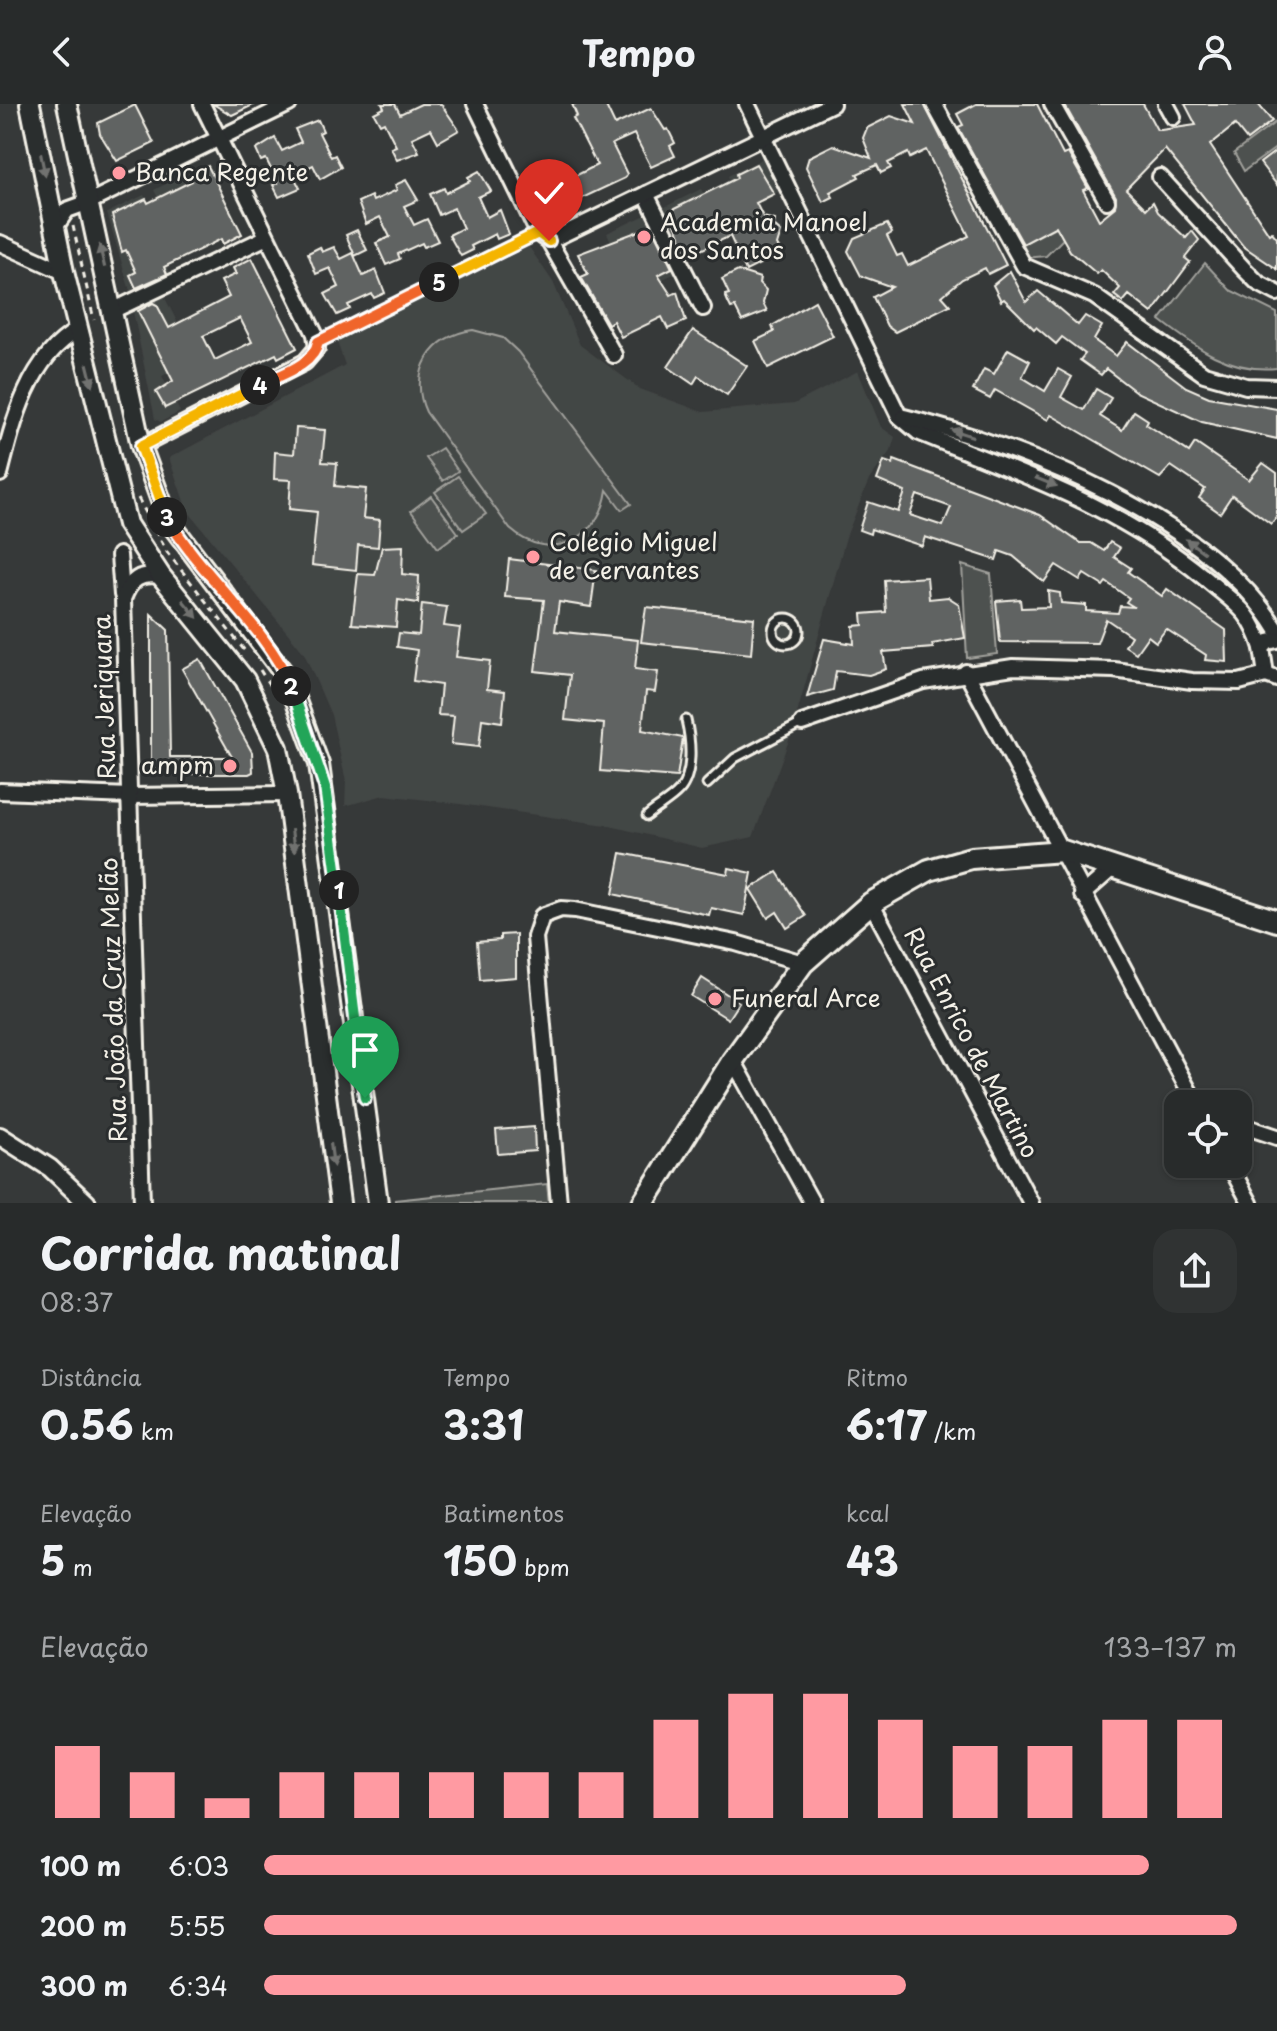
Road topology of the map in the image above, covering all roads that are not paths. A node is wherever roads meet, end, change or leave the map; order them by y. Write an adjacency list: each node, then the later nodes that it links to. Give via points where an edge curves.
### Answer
1 (30, 104): 16 (main road, one-way to 16)
2 (67, 104): 15 (main road)
3 (202, 104): 11 (street)
4 (289, 104): 11 (street)
5 (475, 104): 17 (street)
6 (747, 104): 10 (street)
7 (832, 104): 10 (street)
8 (934, 104): 26 (street, via 1024,266 1094,296 1204,374 1246,386)
9 (1052, 104): 14 (street)
10 (764, 138): 13 (street); 27 (street)
11 (220, 139): 15 (street); 18 (street)
12 (1160, 177): 21 (street, via 1244,269)
13 (646, 194): 17 (street); 22 (street)
14 (1107, 201)
15 (89, 202): 16 (street, via 67,210); 23 (main road, one-way to 15)
16 (56, 226): 20 (main road)
17 (544, 237): 25 (street)
18 (265, 238): 23 (street); 28 (street, via 318,342 314,355)
19 (0, 243): 20 (street)
20 (64, 272): 24 (main road)
21 (1277, 293)
22 (703, 308)
23 (114, 310): 28 (main road)
24 (78, 330): 29 (street, via 62,338 43,359); 31 (main road, one-way to 31, via 127,524)
25 (614, 355)
26 (1277, 387)
27 (899, 416): 33 (street, one-way to 33, via 918,432 1057,486 1152,538 1244,608); 33 (street, one-way to 27, via 1222,566 1147,514 1017,451)
28 (141, 446): 58 (main road, via 168,520 288,679 319,764)
29 (0, 474)
30 (119, 555): 32 (street)
31 (161, 576): 32 (street, Rua Jeriquara, via 134,579); 40 (main road, one-way to 40, via 209,630 262,709 278,748)
32 (123, 599): 41 (street, Rua Jeriquara)
33 (1271, 640): 35 (street)
34 (966, 672): 35 (street, via 1052,666 1227,683); 37 (street, via 923,681); 43 (street)
35 (1272, 677)
36 (686, 720): 42 (lane, via 686,779)
37 (802, 723): 38 (lane, via 735,758)
38 (707, 784)
39 (0, 791): 41 (street)
40 (287, 794): 41 (street); 57 (main road, one-way to 57)
41 (130, 796): 56 (street, Rua João da Cruz Melão)
42 (647, 816)
43 (1063, 851): 44 (main road); 45 (street); 46 (main road, via 971,858 929,870)
44 (1115, 866): 45 (street); 47 (main road)
45 (1082, 895): 50 (street)
46 (871, 903): 48 (main road); 62 (street, Rua Enrico de Martino)
47 (1277, 921)
48 (803, 963): 49 (main road); 59 (street, via 736,943 575,910 542,916 535,937)
49 (733, 1060): 60 (main road); 61 (street)
50 (1188, 1090)
51 (1252, 1129): 53 (street)
52 (0, 1136): 55 (street, via 50,1168)
53 (1277, 1137)
54 (1237, 1178): 63 (street)
55 (87, 1203)
56 (142, 1203)
57 (340, 1203)
58 (378, 1203)
59 (559, 1203)
60 (643, 1203)
61 (812, 1203)
62 (1031, 1203)
63 (1250, 1203)

